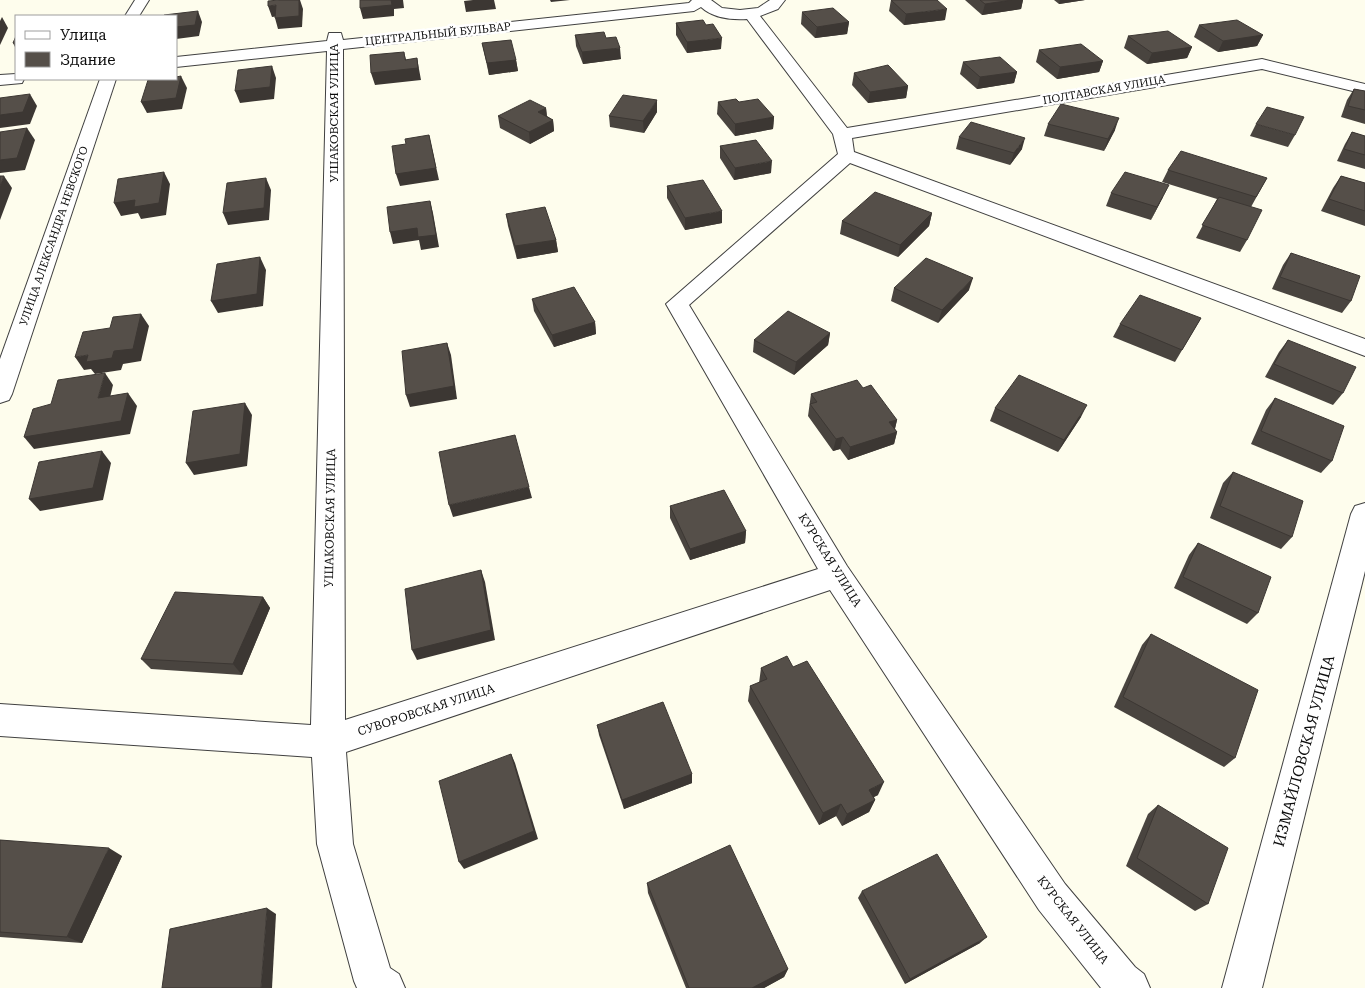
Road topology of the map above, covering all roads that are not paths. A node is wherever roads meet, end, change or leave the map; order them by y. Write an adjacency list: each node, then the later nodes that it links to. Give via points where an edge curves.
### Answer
1 (142, 0): 6 (street)
2 (671, 0): 7 (street, ЦЕНТРАЛЬНЫЙ БУЛЬВАР)
3 (778, 0): 5 (street, ЦЕНТРАЛЬНЫЙ БУЛЬВАР, via 774,6)
4 (699, 1): 5 (street, ЦЕНТРАЛЬНЫЙ БУЛЬВАР, via 722,12); 7 (street, ЦЕНТРАЛЬНЫЙ БУЛЬВАР, via 694,7)
5 (751, 14): 16 (street)
6 (133, 15)
7 (335, 40): 8 (street, ЦЕНТРАЛЬНЫЙ БУЛЬВАР); 9 (street, ЦЕНТРАЛЬНЫЙ БУЛЬВАР); 22 (street, УШАКОВСКАЯ УЛИЦА)
8 (178, 52)
9 (178, 62)
10 (15, 68): 11 (street)
11 (0, 70)
12 (15, 79): 13 (street)
13 (0, 80)
14 (108, 80): 18 (street, УЛИЦА АЛЕКСАНДРА НЕВСКОГО)
15 (1365, 89): 16 (street, ПОЛТАВСКАЯ УЛИЦА, via 1262,64)
16 (845, 145): 17 (street); 20 (street, КУРСКАЯ УЛИЦА, via 677,304)
17 (1365, 348)
18 (0, 394)
19 (1365, 514): 25 (street, ИЗМАЙЛОВСКАЯ УЛИЦА)
20 (837, 575): 22 (street, СУВОРОВСКАЯ УЛИЦА); 24 (street, КУРСКАЯ УЛИЦА, via 1052,897)
21 (0, 720): 22 (street, СУВОРОВСКАЯ УЛИЦА)
22 (328, 742): 23 (street, УШАКОВСКАЯ УЛИЦА, via 335,844 374,981)
23 (385, 988)
24 (1130, 988)
25 (1242, 988)

